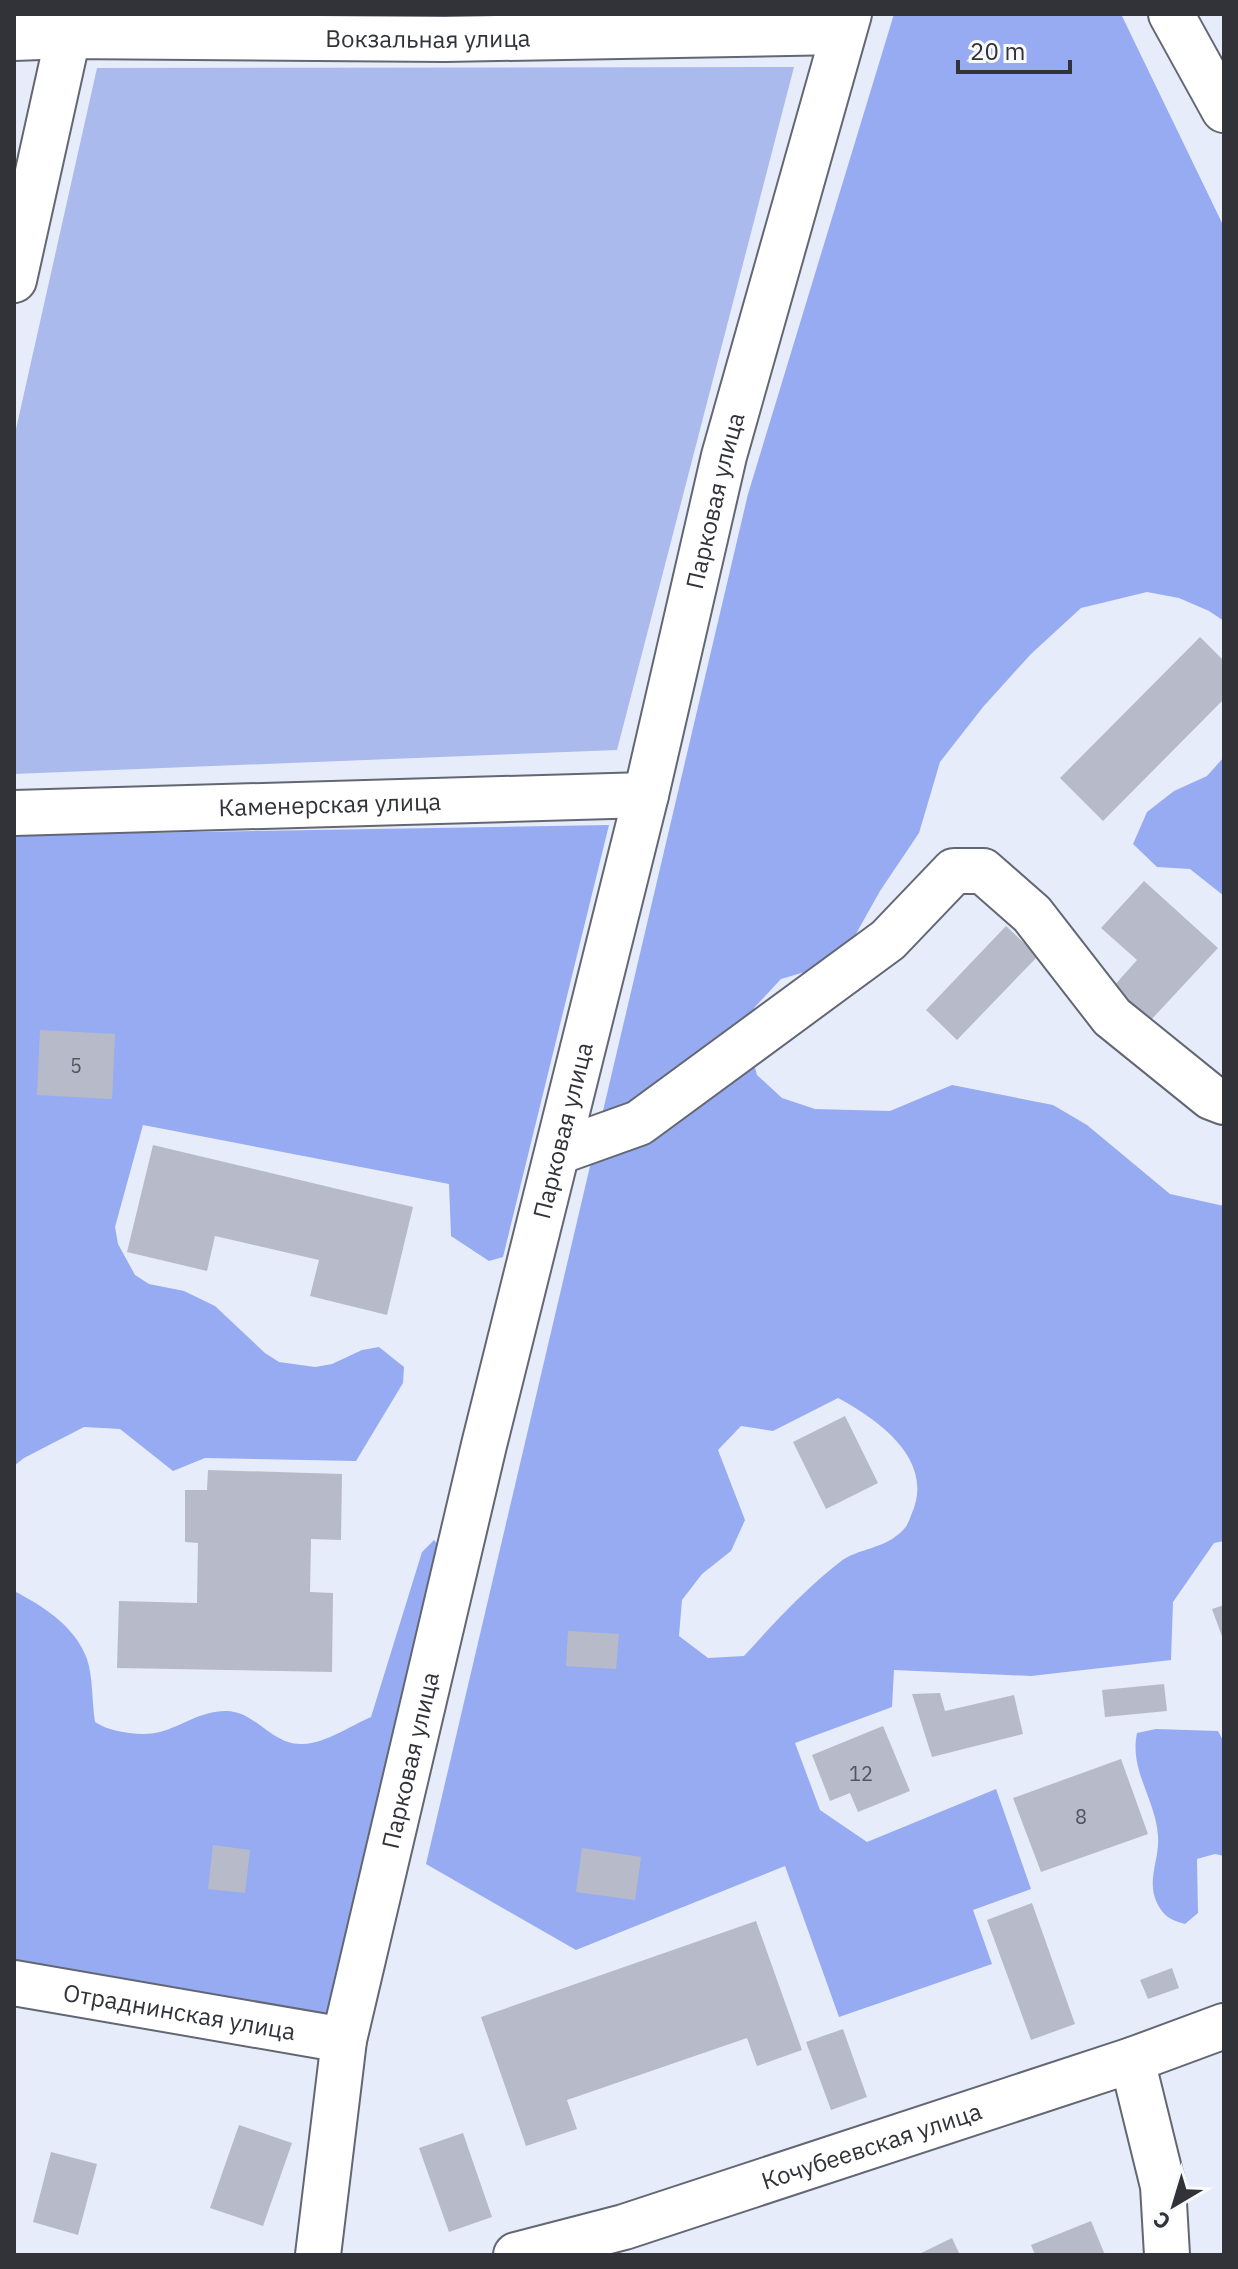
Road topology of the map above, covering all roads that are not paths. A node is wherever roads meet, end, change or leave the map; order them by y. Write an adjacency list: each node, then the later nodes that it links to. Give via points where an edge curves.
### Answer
1 (1171, 14): 5 (street)
2 (846, 23): 3 (street, Вокзальная улица, via 445,39); 7 (street, Парковая улица, via 724,456)
3 (70, 25): 4 (street, Вокзальная улица); 6 (street)
4 (14, 38)
5 (1224, 110)
6 (14, 280)
7 (646, 795): 8 (street, Каменерская улица); 10 (street, Парковая улица)
8 (14, 813)
9 (1224, 1102): 10 (street, via 1112,1017 1032,914 983,871 954,871 888,940 639,1123)
10 (558, 1152): 13 (street, Парковая улица)
11 (14, 1983): 13 (street, Отраднинская улица)
12 (1224, 2026): 14 (street, Кочубеевская улица)
13 (344, 2040): 16 (street, Парковая улица)
14 (1132, 2060): 15 (street, Кочубеевская улица); 18 (street, via 1163,2186)
15 (629, 2241): 17 (street, Кочубеевская улица)
16 (318, 2255)
17 (516, 2255)
18 (1167, 2255)

